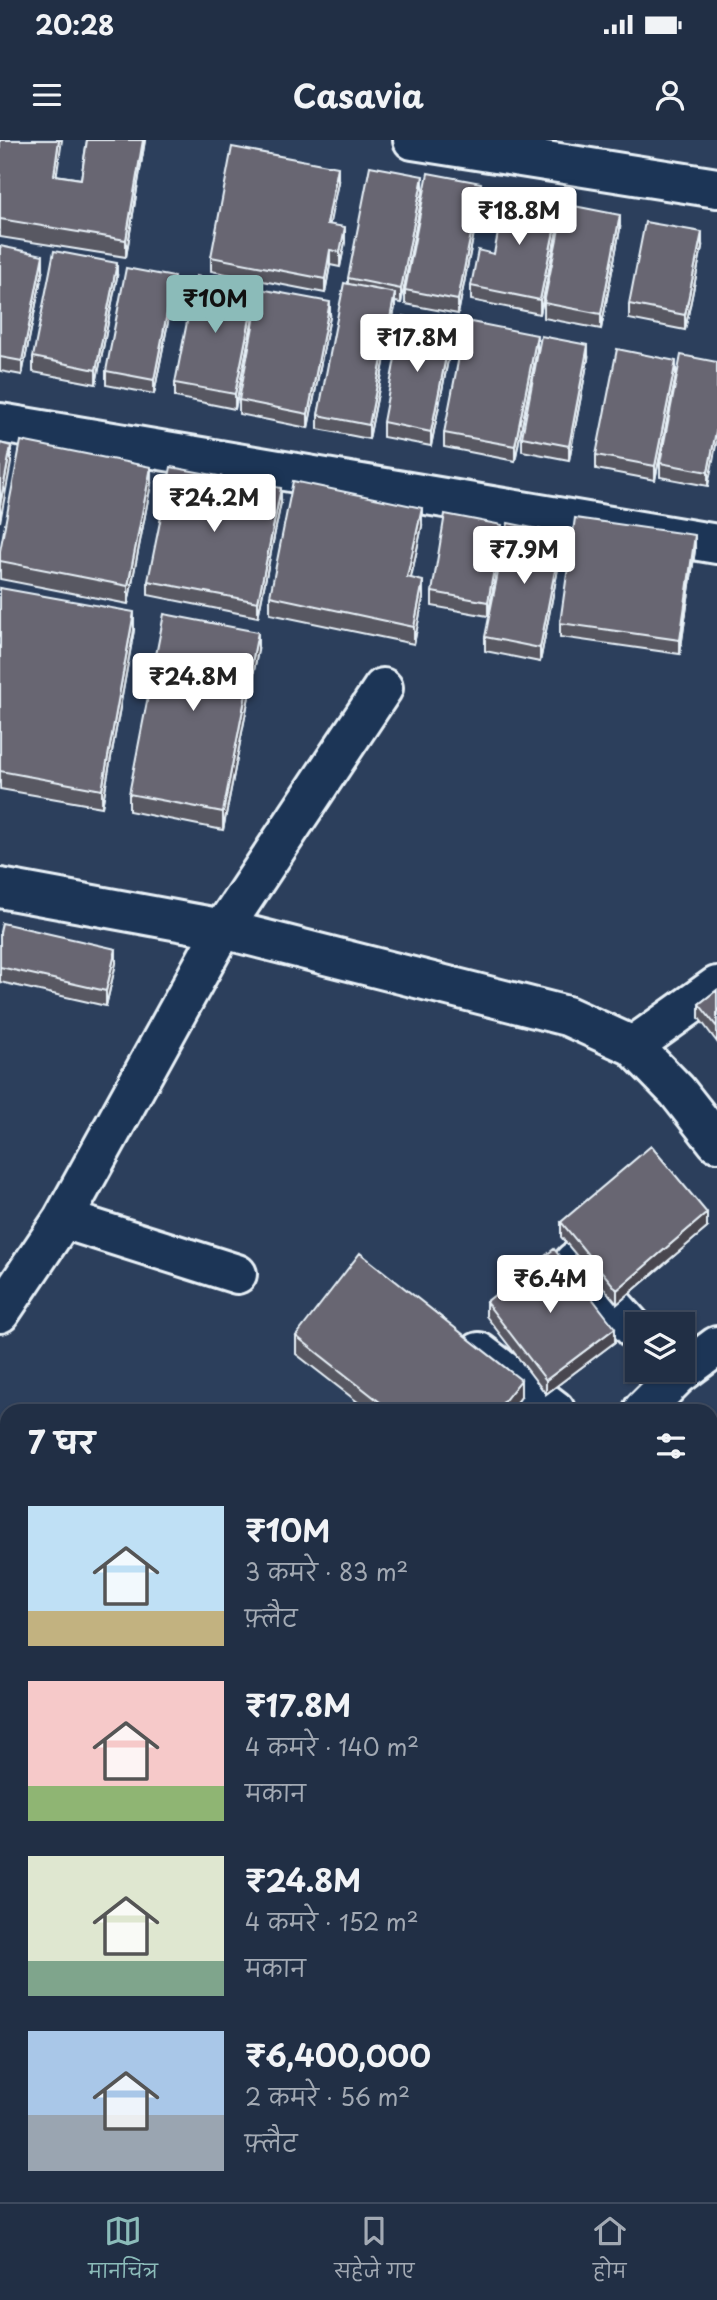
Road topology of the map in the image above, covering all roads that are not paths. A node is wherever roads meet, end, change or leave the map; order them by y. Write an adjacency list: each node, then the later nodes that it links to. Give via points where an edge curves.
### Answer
1 (413, 140): 2 (street)
2 (717, 188)
3 (0, 423): 4 (street)
4 (717, 544)
5 (383, 688): 7 (street)
6 (0, 888): 7 (street)
7 (223, 929): 9 (street, via 568,1016); 11 (street)
8 (717, 986): 9 (street)
9 (633, 1046): 10 (street)
10 (714, 1130)
11 (63, 1219): 13 (street); 14 (street)
12 (574, 1262): 15 (street)
13 (237, 1274)
14 (0, 1313)
15 (625, 1319)
16 (446, 1327): 20 (street)
17 (717, 1346): 18 (street)
18 (695, 1360)
19 (668, 1382): 21 (street)
20 (547, 1404)
21 (648, 1404)

